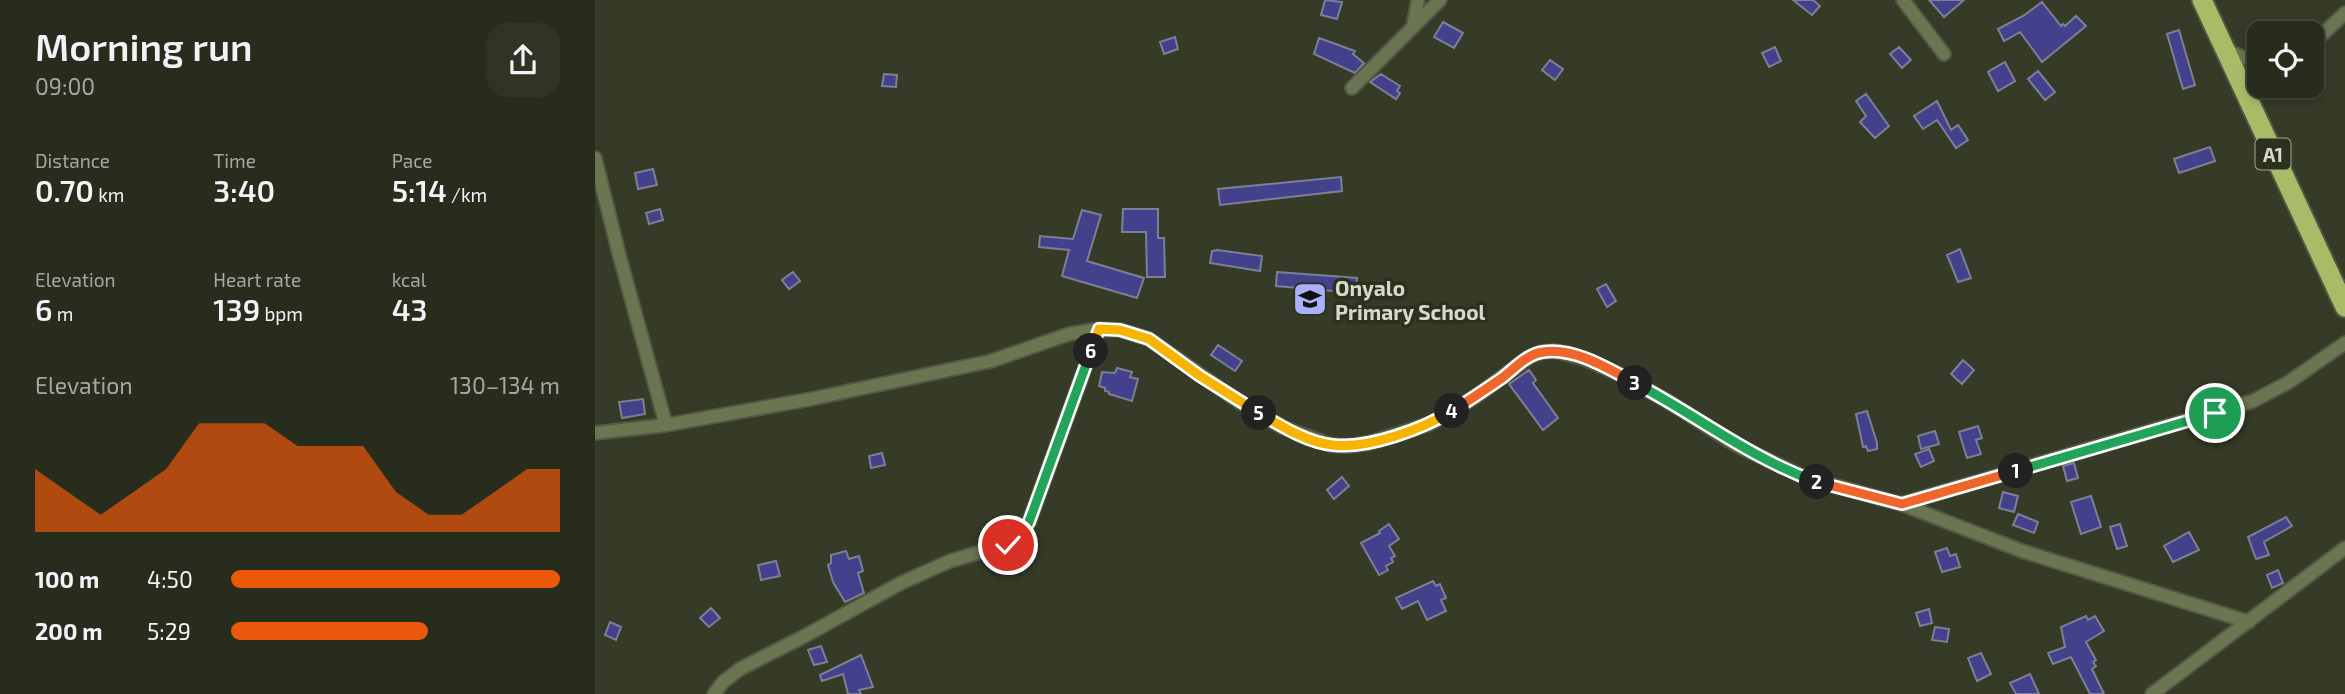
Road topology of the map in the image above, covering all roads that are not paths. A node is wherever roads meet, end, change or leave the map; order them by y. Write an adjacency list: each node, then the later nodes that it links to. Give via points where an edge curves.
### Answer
1 (1418, 0): 6 (street)
2 (1440, 0): 6 (street)
3 (1903, 0): 9 (street)
4 (2204, 0): 8 (highway, A1)
5 (2345, 13): 7 (street)
6 (1412, 29): 11 (street)
7 (2324, 33)
8 (2224, 49): 10 (street); 13 (highway, A1)
9 (1944, 54)
10 (2247, 59)
11 (1352, 88)
12 (595, 158): 16 (street)
13 (2345, 307)
14 (1099, 329): 16 (street, via 1069,334 991,361); 18 (street, via 1149,339 1282,427 1331,445 1348,446 1429,424 1529,357 1542,352 1567,353 1639,385 1776,466 1825,485); 21 (street, via 1020,538 911,577 740,668)
15 (2345, 343): 18 (street, via 2253,401)
16 (666, 425): 17 (street)
17 (595, 433)
18 (1902, 504): 20 (street, via 2022,551)
19 (2345, 548): 20 (street)
20 (2249, 622): 22 (street)
21 (713, 694)
22 (2153, 694)

